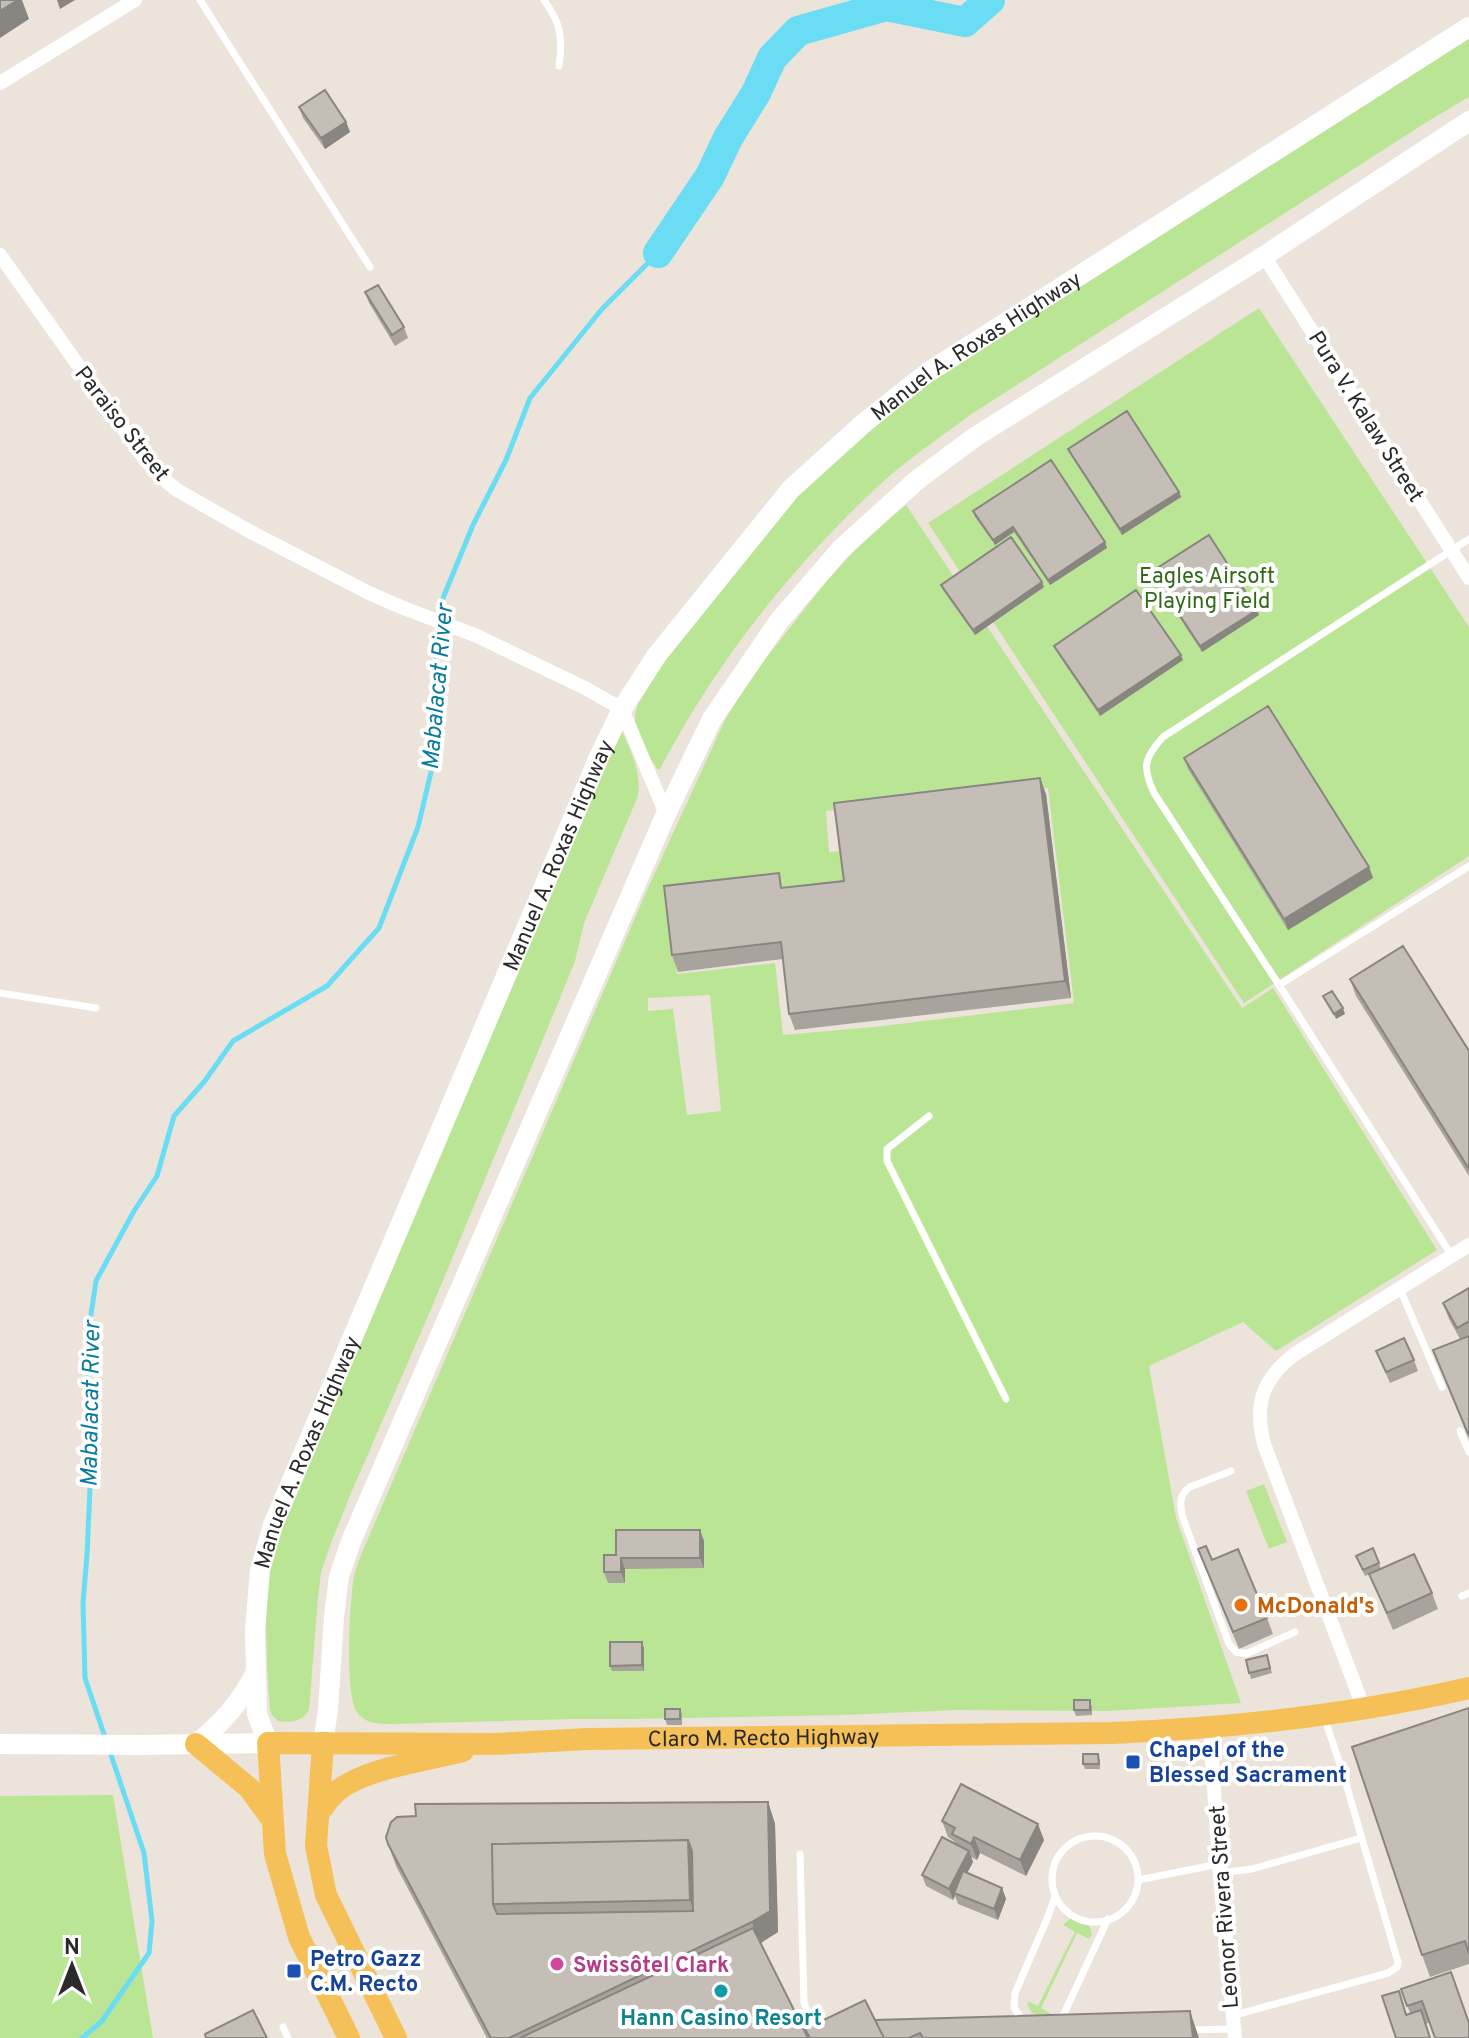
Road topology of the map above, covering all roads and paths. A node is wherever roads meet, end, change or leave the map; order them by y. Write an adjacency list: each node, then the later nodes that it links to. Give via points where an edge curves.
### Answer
1 (135, 0): 6 (street)
2 (200, 0): 10 (lane)
3 (544, 0): 5 (lane, via 562,43)
4 (1469, 27): 14 (main road, Manuel A. Roxas Highway, via 927,373 864,423 791,489 657,655)
5 (559, 66)
6 (0, 83)
7 (1469, 121): 9 (main road)
8 (0, 255): 14 (street, Paraiso Street, via 144,458 177,490 369,593 477,636)
9 (1264, 256): 12 (street, Pura V. Kalaw Street); 15 (main road, via 975,437 917,480 841,549 779,621 712,719)
10 (370, 267)
11 (1469, 539): 12 (lane)
12 (1452, 550): 13 (street, Pura V. Kalaw Street); 17 (lane, via 1163,737 1148,756 1154,793)
13 (1469, 578)
14 (622, 709): 15 (street); 30 (main road, Manuel A. Roxas Highway, via 273,1525 260,1570)
15 (666, 814): 36 (main road, via 352,1539 339,1576)
16 (1469, 866): 17 (lane)
17 (1279, 985): 22 (lane)
18 (0, 993): 19 (lane)
19 (96, 1008)
20 (929, 1116): 25 (lane, via 887,1149 887,1161)
21 (1469, 1245): 22 (street)
22 (1452, 1256): 23 (street)
23 (1400, 1289): 24 (lane); 32 (street, via 1281,1365 1269,1380 1259,1413 1264,1444)
24 (1442, 1387)
25 (1006, 1399)
26 (1460, 1431): 27 (lane)
27 (1469, 1452)
28 (1231, 1471): 29 (lane, via 1190,1487 1180,1501 1229,1644 1246,1654)
29 (1295, 1632)
30 (256, 1672): 35 (main road, Manuel A. Roxas Highway, via 257,1714); 38 (main road, via 229,1715)
31 (1469, 1688): 32 (main road, Claro M. Recto Highway)
32 (1364, 1709): 33 (main road, Claro M. Recto Highway)
33 (1323, 1715): 34 (main road, Claro M. Recto Highway); 42 (lane)
34 (1210, 1728): 39 (main road, Claro M. Recto Highway); 44 (street, Leonor Rivera Street)
35 (268, 1743): 36 (main road, Claro M. Recto Highway); 38 (main road, Claro M. Recto Highway); 41 (main road, Manuel A. Roxas Highway)
36 (323, 1743): 39 (main road, Claro M. Recto Highway); 40 (main road)
37 (0, 1744): 38 (main road, Claro M. Recto Highway)
38 (196, 1744): 41 (main road, via 249,1788)
39 (494, 1744): 40 (main road, via 369,1775 335,1793)
40 (318, 1814): 55 (main road, via 316,1846 326,1895)
41 (273, 1821): 54 (main road, Manuel A. Roxas Highway, via 275,1854 299,1937)
42 (1361, 1838): 44 (lane, via 1252,1869); 51 (lane, via 1397,1967)
43 (800, 1854): 56 (lane, via 804,2002 820,2030)
44 (1219, 1868): 45 (lane); 51 (street, Leonor Rivera Street)
45 (1138, 1880): 46 (lane, via 1137,1866 1120,1844 1108,1838 1080,1838 1059,1856 1053,1869); 47 (lane, via 1130,1904)
46 (1055, 1897): 47 (lane, via 1083,1919); 48 (lane, via 1015,1993 1014,2008)
47 (1108, 1919): 49 (lane, via 1061,2020)
48 (1033, 2025)
49 (1049, 2025)
50 (283, 2027): 53 (lane)
51 (1233, 2028): 52 (lane)
52 (1182, 2030)
53 (288, 2038)
54 (349, 2038)
55 (396, 2038)
56 (835, 2038)

